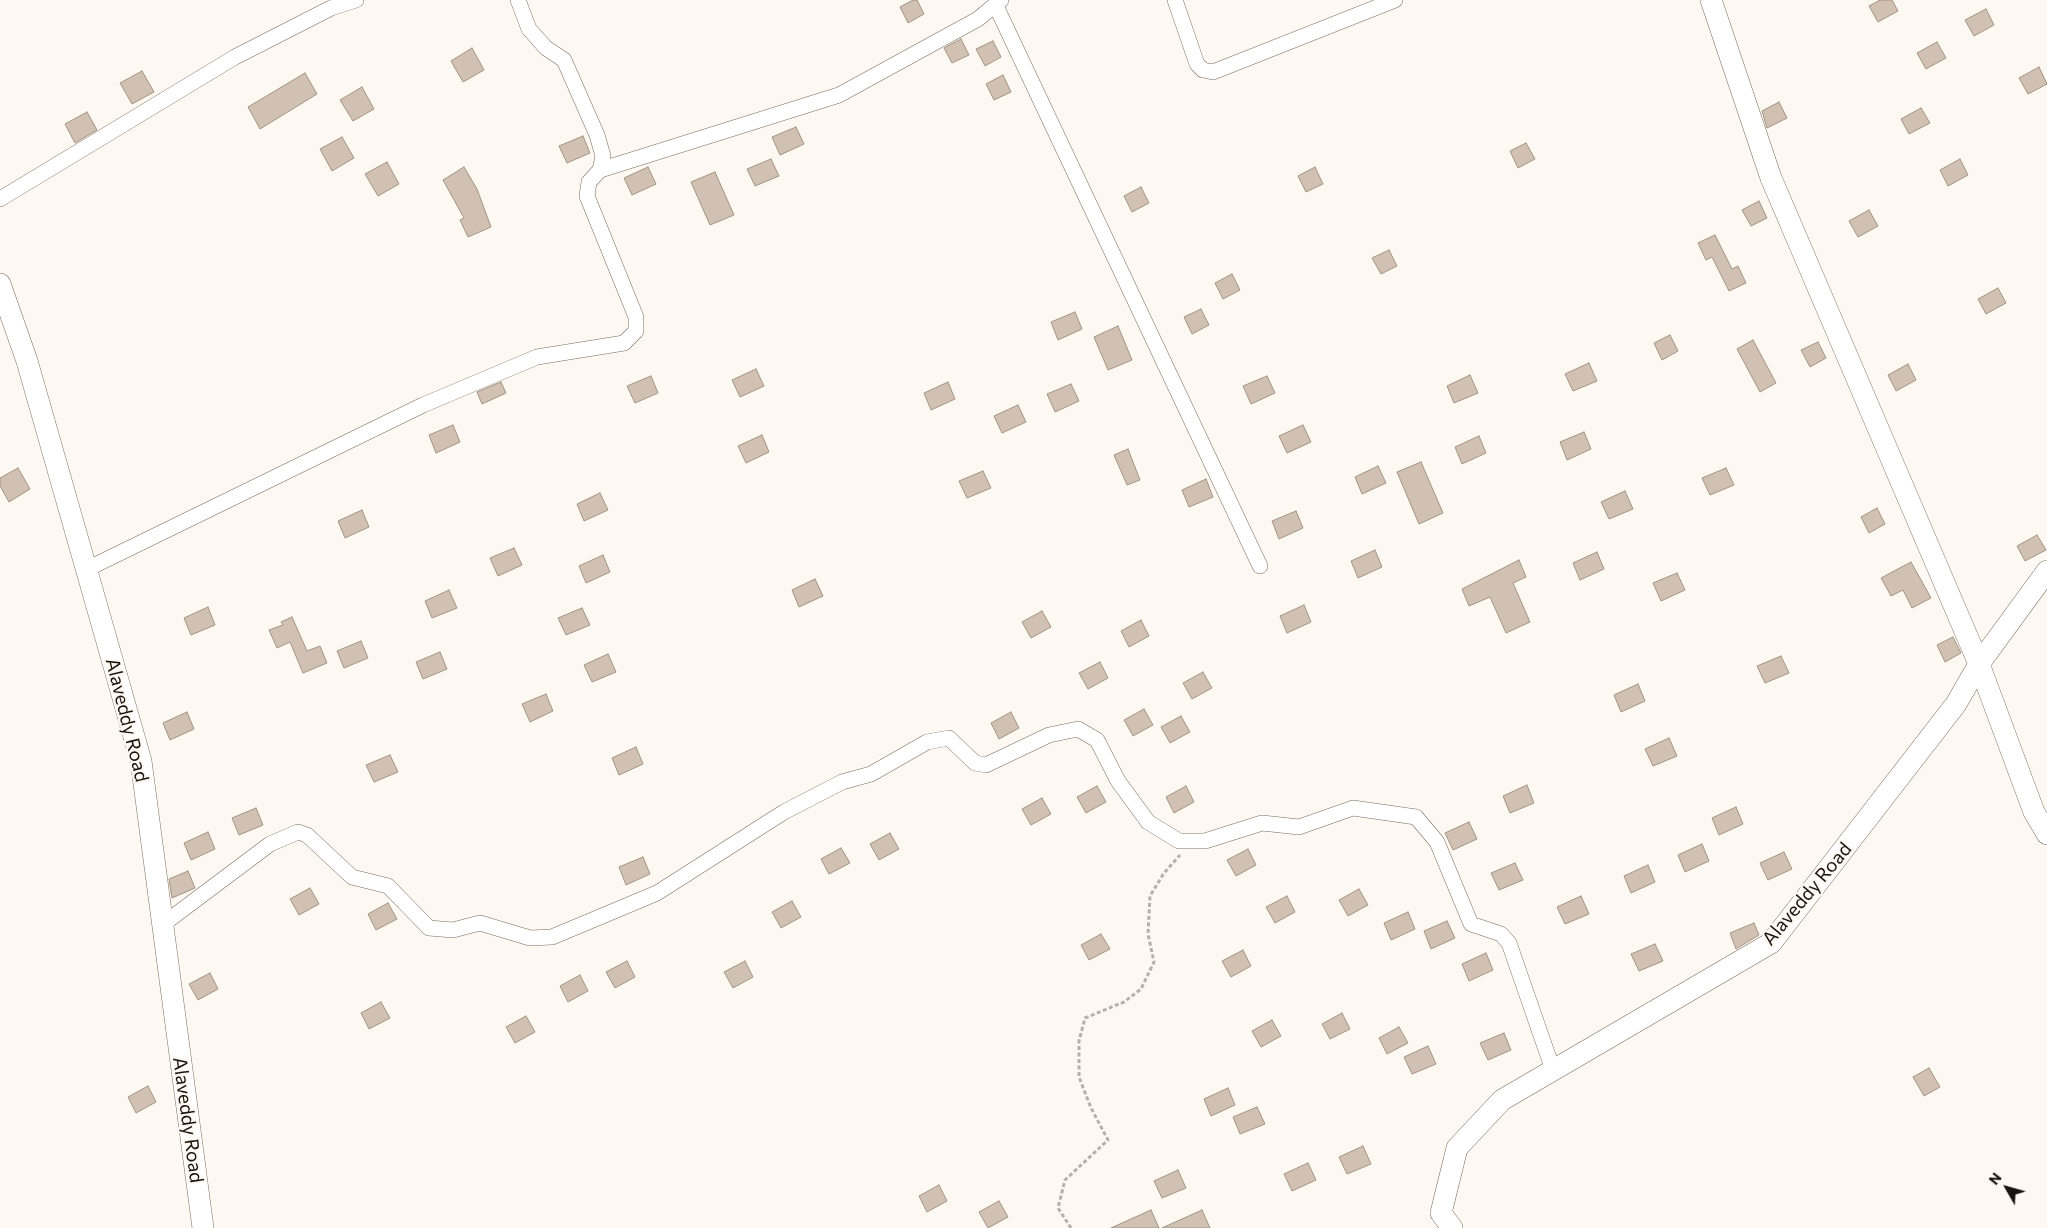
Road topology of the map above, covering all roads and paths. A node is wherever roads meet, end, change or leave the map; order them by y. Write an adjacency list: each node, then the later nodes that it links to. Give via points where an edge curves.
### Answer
1 (356, 0): 8 (street, via 331,8 236,57)
2 (518, 0): 7 (street, via 529,29 546,48 564,60 597,134 604,156)
3 (1175, 0): 4 (street, via 1197,64 1203,70 1213,72)
4 (1395, 0)
5 (1711, 0): 13 (street, via 1771,178)
6 (998, 3): 7 (street, via 978,19 839,95); 10 (street)
7 (600, 170): 11 (street, via 589,182 587,196 636,317 636,331 624,343 537,357 432,401)
8 (0, 199)
9 (0, 284): 11 (street, Alaveddy Road)
10 (1260, 566)
11 (87, 569): 16 (street, Alaveddy Road, via 141,761)
12 (2047, 571): 13 (street, Alaveddy Road)
13 (1979, 664): 14 (street, via 2034,812); 17 (street, Alaveddy Road, via 1956,704 1771,943)
14 (2047, 834)
15 (1192, 841): 16 (street, via 1179,841 1148,822 1118,781 1097,740 1078,730 1049,735 986,765 975,763 949,738 927,742 870,774 842,782 784,812 657,892 552,937 530,938 480,923 453,930 429,928 388,886 352,877 307,834 298,832 270,844); 17 (street, via 1205,841 1262,823 1299,827 1353,808 1416,817 1438,842 1471,924 1501,934 1509,944); 19 (path, via 1164,873 1150,896 1148,934 1154,962 1142,989 1124,1002 1085,1018 1079,1041 1079,1077 1108,1140 1065,1180 1058,1208)
16 (162, 925): 18 (street, Alaveddy Road)
17 (1553, 1070): 20 (street, Alaveddy Road, via 1502,1100 1456,1148 1441,1214)
18 (203, 1228)
19 (1072, 1228)
20 (1452, 1228)

